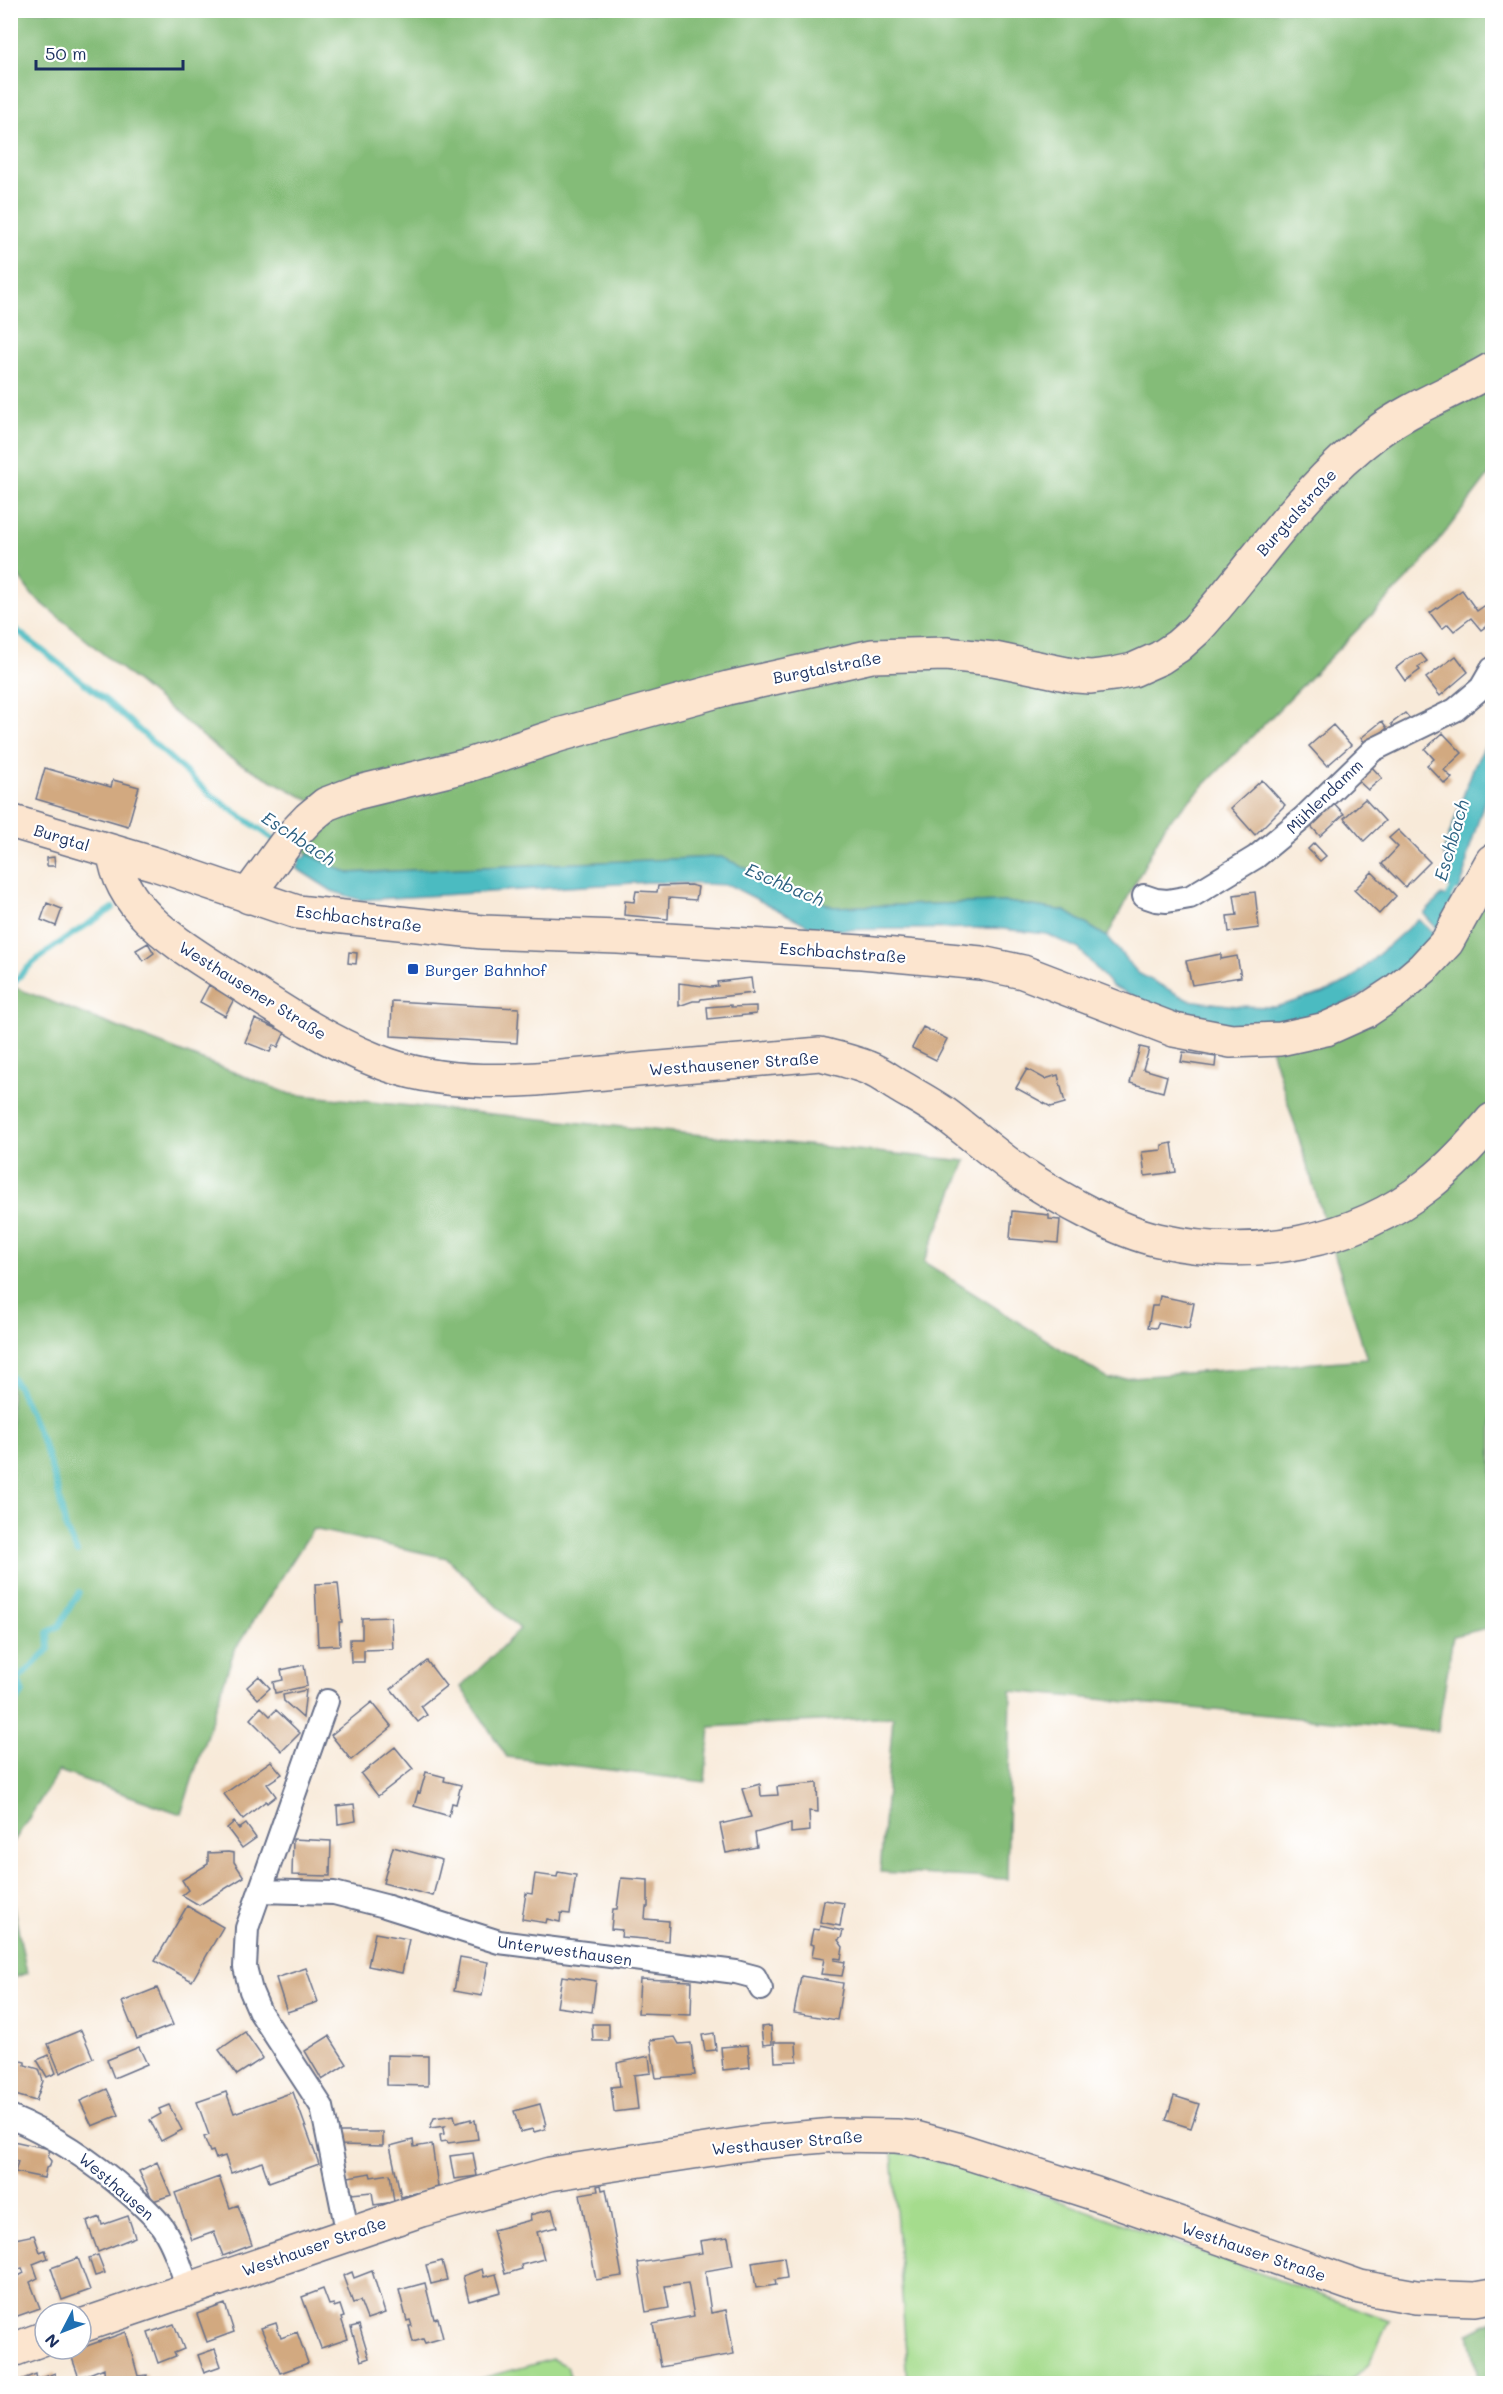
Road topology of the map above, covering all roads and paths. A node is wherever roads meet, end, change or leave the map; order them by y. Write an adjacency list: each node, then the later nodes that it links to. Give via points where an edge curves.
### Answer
1 (1492, 369): 7 (main road, Burgtalstraße, via 1403,415 1348,455 1287,518 1196,630 1171,652 1143,666 1091,677 994,659 905,654 858,658 717,691 559,735 469,765 346,796 322,807 283,847)
2 (1492, 669): 6 (street, Mühlendamm, via 1464,705 1373,750 1256,857 1190,897 1167,901)
3 (10, 821): 4 (main road, Burgtal)
4 (114, 853): 7 (main road, Eschbachstraße); 8 (main road, Westhausener Straße, via 124,890 165,933 313,1030 375,1060 444,1077 512,1081 820,1054 869,1068 943,1112 1054,1193 1101,1219 1156,1240 1201,1248 1253,1248 1295,1244 1330,1235 1391,1210 1428,1185)
5 (1492, 861): 7 (main road, Eschbachstraße, via 1447,942 1410,980 1340,1024 1261,1041 1231,1041 1174,1030 1002,966 862,952 483,932 297,912)
6 (1144, 896)
7 (249, 897)
8 (1492, 1120)
9 (327, 1701): 10 (street)
10 (260, 1891): 11 (street, Unterwesthausen, via 334,1893 499,1942 736,1972 755,1977); 13 (street, via 247,1928 245,1967 261,2012 322,2107)
11 (760, 1989)
12 (10, 2117): 14 (street, Westhausen, via 70,2146 146,2209 172,2243)
13 (348, 2235): 14 (main road, Westhauser Straße); 15 (main road, Westhauser Straße, via 550,2174 758,2142 875,2134 915,2138 956,2149 1360,2287 1416,2297)
14 (188, 2289): 16 (main road, Westhauser Straße)
15 (1492, 2296)
16 (93, 2322)
17 (33, 2342): 18 (main road)
18 (10, 2351)

